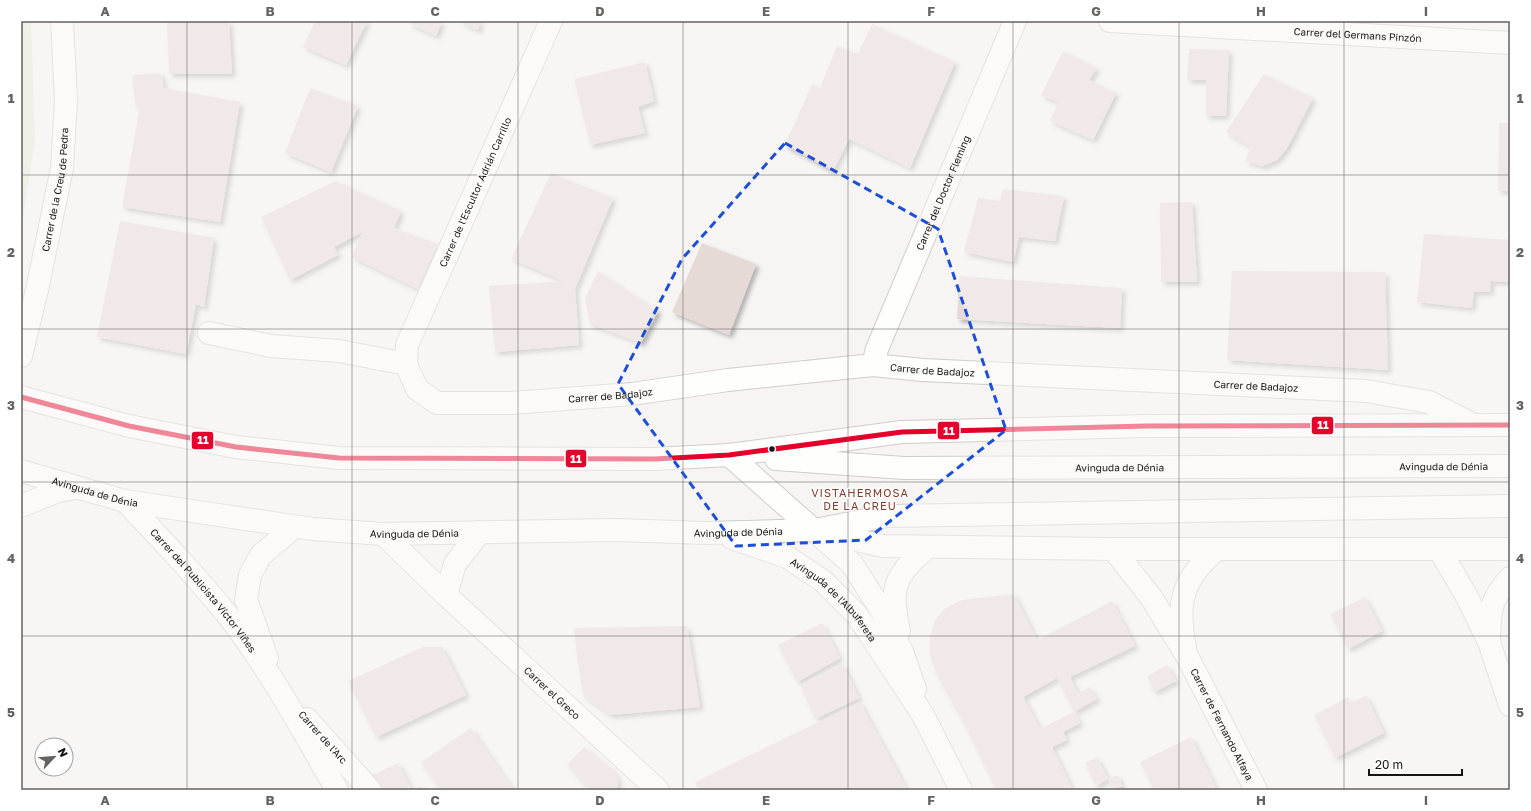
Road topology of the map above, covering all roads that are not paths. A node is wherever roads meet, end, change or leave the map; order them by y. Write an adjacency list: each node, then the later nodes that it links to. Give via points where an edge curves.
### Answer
1 (62, 21): 7 (main road, Carrer de la Creu de Pedra, via 66,100 62,168)
2 (551, 21): 8 (main road, Carrer de l'Escultor Adrián Carrillo, via 407,345)
3 (1015, 21): 9 (main road, Carrer del Doctor Fleming, via 877,349)
4 (1110, 21): 5 (main road, Carrer del Germans Pinzón)
5 (1510, 43)
6 (209, 333): 8 (main road, via 271,346 338,351)
7 (21, 356)
8 (406, 364): 9 (main road, Carrer de Badajoz, via 417,388 437,403 511,403 632,394 728,380)
9 (874, 365): 11 (main road, Carrer de Badajoz, via 923,370 1366,390 1429,402)
10 (21, 397): 13 (main road, Avinguda de Dénia, via 129,426 236,447 339,458 648,459)
11 (1474, 425): 12 (main road, Avinguda de Dénia); 13 (main road, Avinguda de Dénia, via 1147,426 902,432)
12 (1510, 425)
13 (729, 455): 14 (main road, Avinguda de Dénia, via 904,468); 21 (main road, Avinguda de l'Albufereta)
14 (1510, 466)
15 (21, 471): 16 (main road, Avinguda de Dénia)
16 (76, 488): 17 (main road, Avinguda de Dénia); 18 (main road, via 58,491)
17 (125, 501): 20 (main road, Avinguda de Dénia); 35 (main road, Carrer del Publicista Víctor Viñes, via 229,617)
18 (21, 506)
19 (1510, 506): 21 (main road, Avinguda de Dénia, via 887,516)
20 (294, 527): 24 (main road, Avinguda de Dénia); 35 (main road, Carrer del Publicista Víctor Viñes, via 261,555 250,576 246,600)
21 (815, 530): 23 (main road, Avinguda de Dénia); 25 (main road, Avinguda de Dénia, via 883,546); 33 (main road, Avinguda de l'Albufereta, via 852,564 880,608)
22 (480, 532): 23 (main road, Avinguda de Dénia, via 616,530); 24 (main road, Avinguda de Dénia); 31 (main road, via 455,564)
23 (706, 533): 37 (main road, Avinguda de l'Albufereta, via 742,540 787,557 823,581 857,615)
24 (383, 534): 31 (main road, Carrer el Greco)
25 (928, 547): 26 (main road, Avinguda de Dénia); 33 (main road, Avinguda de l'Albufereta, via 909,563 896,584 893,604)
26 (1113, 549): 27 (main road, Avinguda de Dénia); 34 (main road, Carrer de Fernando Alfaya, via 1150,597)
27 (1217, 549): 28 (main road, Avinguda de Dénia); 34 (main road, Carrer de Fernando Alfaya, via 1199,564 1182,596 1181,624)
28 (1439, 549): 29 (main road, Avinguda de Dénia); 32 (main road)
29 (1510, 549)
30 (1510, 578): 32 (main road, via 1496,593 1490,615)
31 (446, 595): 38 (main road, Carrer el Greco)
32 (1489, 642): 36 (main road)
33 (903, 654): 37 (main road, Avinguda de l'Albufereta)
34 (1188, 658): 42 (main road, Carrer de Fernando Alfaya)
35 (276, 684): 39 (main road, Carrer del Publicista Víctor Viñes); 40 (main road, Carrer de l'Arc)
36 (1510, 705)
37 (923, 715): 41 (main road, Avinguda de l'Albufereta)
38 (649, 787)
39 (337, 790)
40 (370, 790)
41 (962, 790)
42 (1256, 790)

